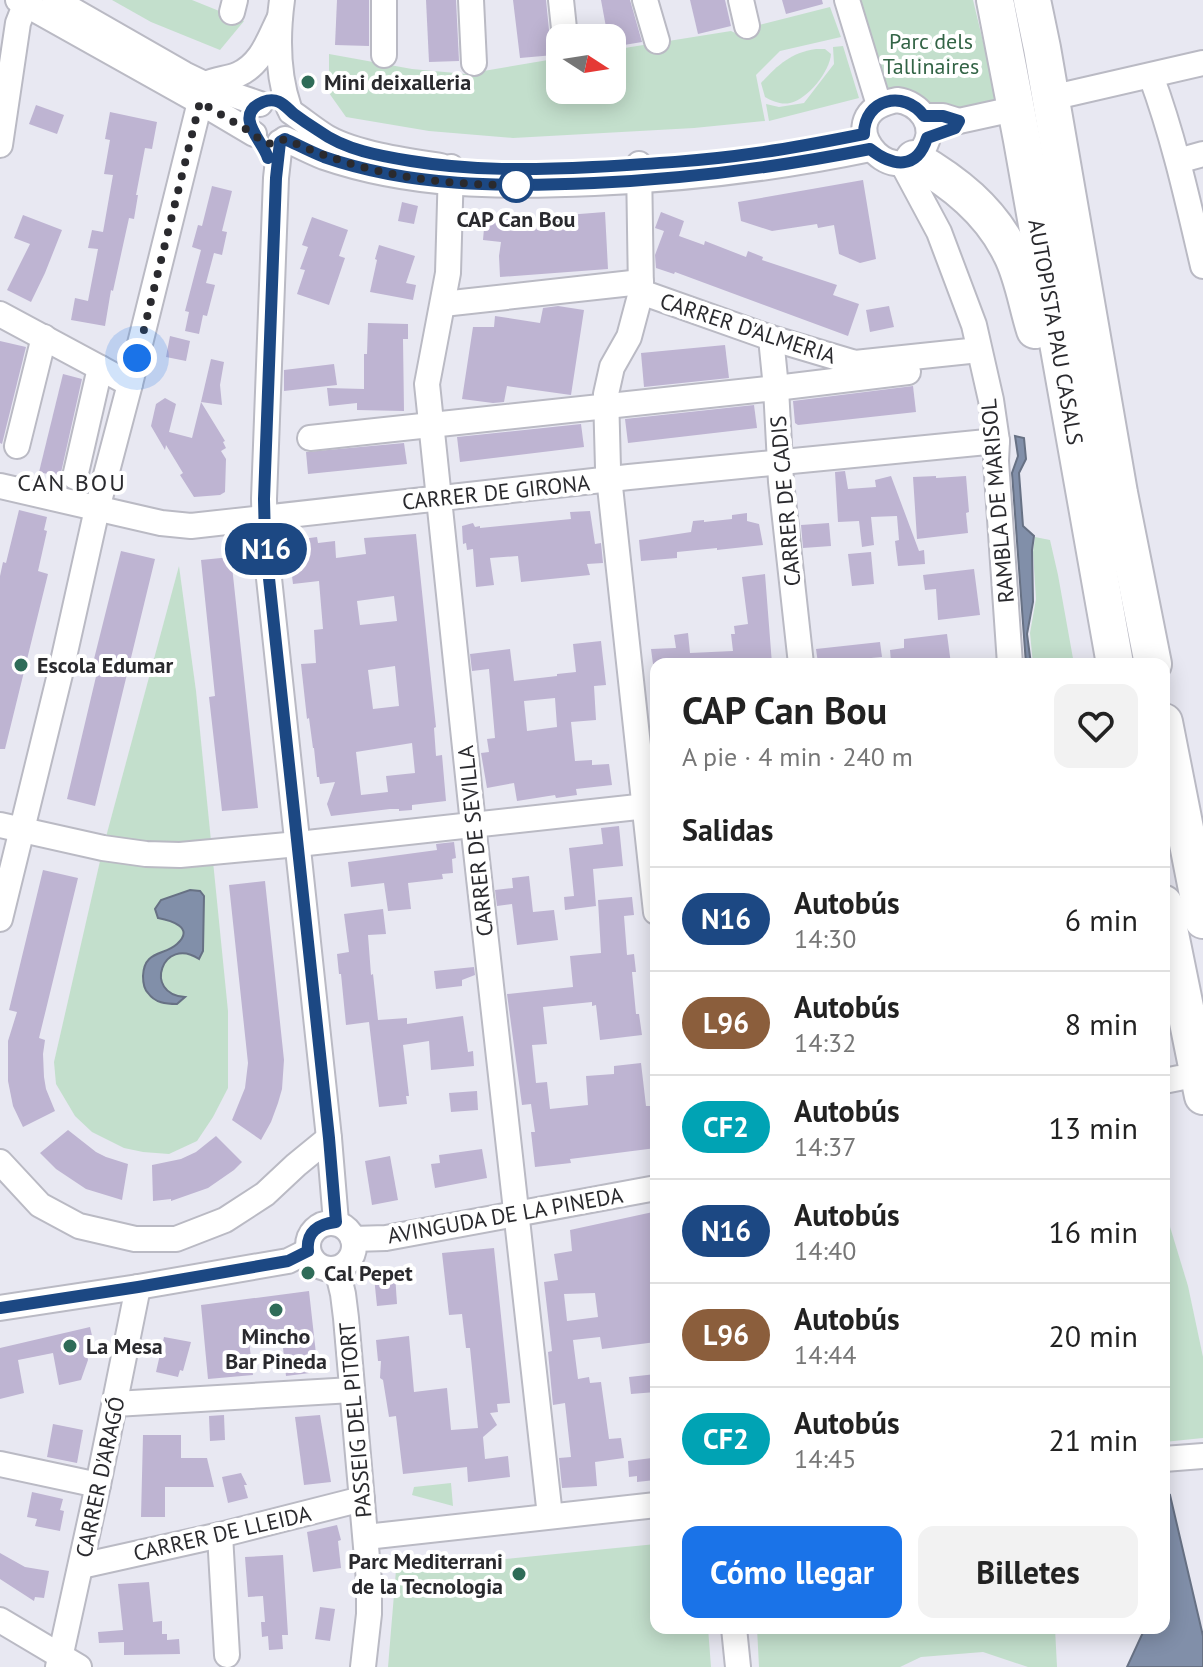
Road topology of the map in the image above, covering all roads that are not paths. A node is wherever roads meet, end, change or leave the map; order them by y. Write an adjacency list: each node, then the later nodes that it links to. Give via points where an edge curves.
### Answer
1 (55, 0): 19 (street)
2 (384, 0): 15 (street)
3 (471, 0): 16 (street)
4 (561, 0): 12 (street)
5 (645, 0): 14 (street)
6 (741, 0): 13 (street)
7 (847, 0): 21 (street)
8 (995, 0): 59 (highway, AUTOPISTA PAU CASALS)
9 (1032, 0): 60 (highway, AUTOPISTA PAU CASALS)
10 (23, 1): 19 (street); 27 (street)
11 (281, 8): 19 (street, via 258,60 214,80); 22 (street)
12 (564, 24)
13 (747, 26)
14 (657, 41)
15 (384, 55)
16 (474, 63)
17 (1203, 63): 18 (street)
18 (1151, 76): 20 (street); 29 (street)
19 (203, 93): 22 (street); 24 (street); 43 (street)
20 (1068, 94)
21 (879, 105): 25 (street, via 864,125); 26 (street, via 897,100 919,109)
22 (276, 106): 24 (street, via 293,127); 24 (street, via 251,114 250,121); 31 (street, via 330,139)
23 (1000, 112): 26 (street, via 959,121 943,116)
24 (269, 139): 31 (street, via 396,176); 55 (street, via 266,150 276,178)
25 (867, 142): 26 (street, via 886,160); 30 (street)
26 (917, 144): 38 (street, RAMBLA DE MARISOL, via 939,232); 58 (highway, via 998,231 1015,262 1053,396)
27 (0, 145)
28 (1203, 154): 29 (street)
29 (1178, 161): 32 (street)
30 (639, 172): 31 (street, via 483,169); 33 (street)
31 (451, 175): 34 (street, CARRER DE SEVILLA)
32 (1203, 266)
33 (641, 287): 34 (street); 37 (street, CARRER D'ALMERIA); 44 (street, via 629,337 612,367)
34 (443, 304): 45 (street, CARRER DE SEVILLA, via 427,384)
35 (0, 314): 36 (street)
36 (44, 337): 40 (street); 48 (street)
37 (771, 338): 39 (street, CARRER D'ALMERIA); 42 (street, CARRER DE CADIS)
38 (979, 350): 39 (street, CARRER D'ALMERIA); 47 (street, RAMBLA DE MARISOL)
39 (855, 363): 42 (street, CARRER D'ALMERIA)
40 (100, 368): 43 (street); 50 (street)
41 (908, 372): 42 (street)
42 (775, 380): 44 (street); 49 (street, CARRER DE CADIS)
43 (130, 384): 54 (street)
44 (606, 405): 45 (street); 51 (street)
45 (431, 424): 46 (street); 53 (street, CARRER DE SEVILLA)
46 (310, 438)
47 (997, 441): 49 (street, CARRER DE GIRONA); 57 (street, RAMBLA DE MARISOL)
48 (17, 446)
49 (780, 462): 51 (street, CARRER DE GIRONA); 56 (street, CARRER DE CADIS)
50 (75, 477)
51 (609, 479): 53 (street, CARRER DE GIRONA); 62 (street)
52 (0, 486): 54 (street, CARRER DE GIRONA)
53 (438, 498): 55 (street, CARRER DE GIRONA); 63 (street, CARRER DE SEVILLA)
54 (97, 509): 55 (street, CARRER DE GIRONA, via 182,526); 64 (street, via 62,666)
55 (265, 518): 65 (street)
56 (800, 658)
57 (1010, 658)
58 (1113, 658)
59 (1114, 658)
60 (1152, 658)
61 (1170, 752): 67 (highway)
62 (650, 805): 63 (street)
63 (473, 824): 65 (street); 73 (street, CARRER DE SEVILLA)
64 (10, 828): 65 (street, via 146,854); 66 (street)
65 (298, 844): 70 (street)
66 (0, 919)
67 (1203, 920)
68 (1170, 964): 69 (highway)
69 (1182, 1085)
70 (329, 1138): 71 (street, via 265,1194 225,1220 176,1239 135,1239 79,1226 40,1205); 74 (street)
71 (0, 1162)
72 (650, 1189): 73 (street, AVINGUDA DE LA PINEDA)
73 (516, 1215): 74 (street, AVINGUDA DE LA PINEDA, via 386,1238); 89 (street, CARRER DE SEVILLA)
74 (344, 1231): 75 (street, via 321,1225 314,1229); 76 (street, via 354,1247 349,1261)
75 (308, 1251): 76 (street, via 315,1264); 77 (street, via 288,1261)
76 (337, 1269): 81 (street, PASSEIG DEL PITORT)
77 (138, 1287): 78 (street); 82 (street, CARRER D'ARAGÓ)
78 (101, 1293): 79 (street); 80 (street, via 88,1307)
79 (0, 1308)
80 (0, 1324)
81 (352, 1390): 82 (street); 87 (street, PASSEIG DEL PITORT)
82 (115, 1404): 86 (street, CARRER D'ARAGÓ)
83 (1203, 1456): 84 (street)
84 (1170, 1459)
85 (0, 1464): 86 (street)
86 (98, 1485): 92 (street, CARRER D'ARAGÓ)
87 (362, 1499): 90 (street, CARRER DE LLEIDA); 91 (street, PASSEIG DEL PITORT)
88 (650, 1506): 89 (street)
89 (550, 1516): 91 (street)
90 (220, 1535): 92 (street, CARRER DE LLEIDA); 95 (street)
91 (366, 1537): 97 (street, PASSEIG DEL PITORT, via 369,1614)
92 (81, 1566): 96 (street, CARRER D'ARAGÓ)
93 (0, 1620): 96 (street)
94 (735, 1634): 98 (street)
95 (227, 1655)
96 (67, 1663)
97 (363, 1667)
98 (738, 1667)

